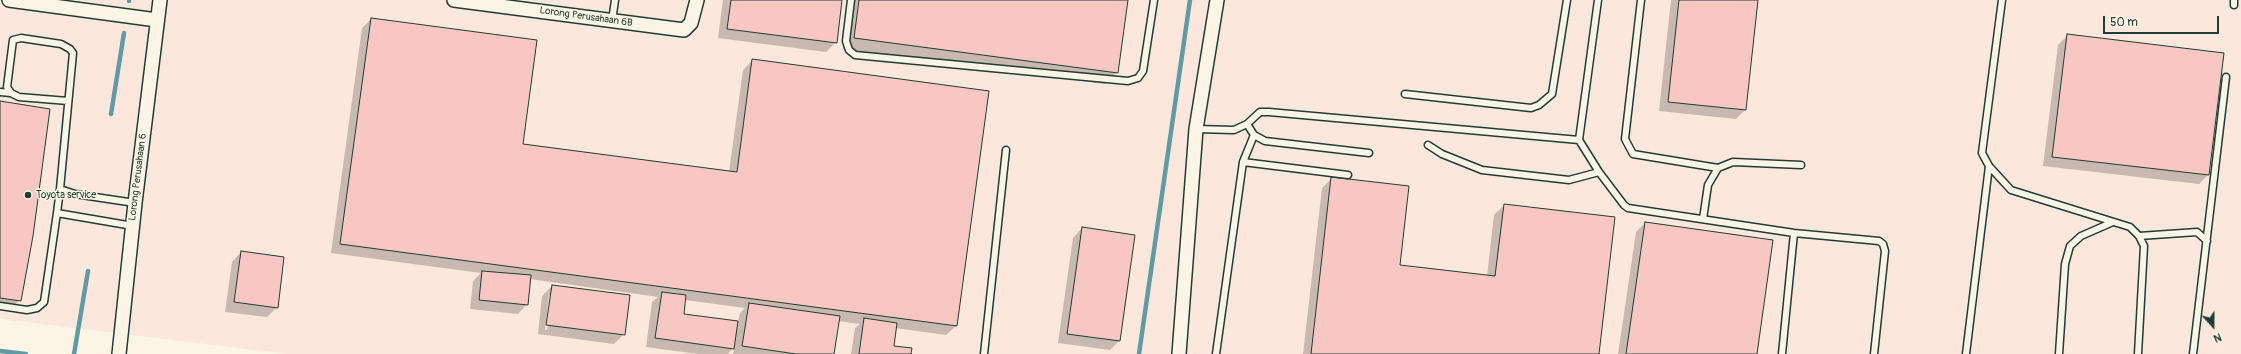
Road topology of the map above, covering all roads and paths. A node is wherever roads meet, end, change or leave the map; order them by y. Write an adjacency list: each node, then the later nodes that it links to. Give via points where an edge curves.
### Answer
1 (160, 0): 13 (street, Lorong Perusahaan 6)
2 (459, 0): 14 (street, Lorong Perusahaan 6B)
3 (615, 0): 14 (lane)
4 (697, 0): 14 (street, Lorong Perusahaan 6B, via 691,23 684,30)
5 (851, 0): 6 (lane, via 846,41 849,50 855,55 1128,81 1138,78 1143,72)
6 (1154, 0)
7 (1217, 0): 21 (street)
8 (1567, 0): 18 (lane, via 1552,94 1539,105 1531,108)
9 (1598, 0): 23 (lane)
10 (1641, 0): 30 (lane, via 1625,139 1633,154)
11 (2002, 0): 29 (lane, via 1982,153)
12 (23, 1): 13 (street)
13 (157, 20): 34 (street, Lorong Perusahaan 6)
14 (612, 21)
15 (2226, 77): 41 (lane)
16 (0, 92): 17 (lane)
17 (11, 93): 19 (lane, via 19,97); 19 (lane, via 7,87 11,47 13,40 21,38 61,44 70,48 73,53)
18 (1405, 94)
19 (68, 101): 33 (lane)
20 (1247, 124): 21 (lane, via 1234,130); 22 (lane); 23 (lane, via 1260,112 1269,112)
21 (1196, 129): 45 (street)
22 (1254, 135): 26 (lane, via 1265,141 1283,144); 27 (lane)
23 (1579, 140): 31 (lane)
24 (1428, 145): 31 (lane, via 1442,154 1482,170 1569,180)
25 (1006, 150): 44 (lane)
26 (1369, 153)
27 (1243, 162): 32 (lane); 46 (lane)
28 (1800, 165): 30 (lane, via 1733,162)
29 (1989, 166): 37 (lane, via 2011,190); 49 (lane)
30 (1718, 168): 36 (lane, via 1708,185)
31 (1598, 172): 36 (lane, via 1628,208)
32 (1348, 175)
33 (60, 189): 34 (lane, via 75,194); 35 (lane)
34 (135, 203): 38 (street, Lorong Perusahaan 6)
35 (57, 213): 38 (lane); 42 (lane, via 44,302 37,308 27,310)
36 (1703, 219): 39 (lane)
37 (2113, 222): 40 (lane, via 2130,227); 50 (lane, via 2081,236 2070,246 2065,264)
38 (133, 226): 43 (street, Lorong Perusahaan 6)
39 (1794, 233): 47 (lane); 48 (lane, via 1879,241 1883,244 1885,251)
40 (2139, 236): 41 (lane, via 2197,232); 51 (lane, via 2144,246)
41 (2206, 241): 52 (lane)
42 (0, 306)
43 (119, 354)
44 (984, 354)
45 (1179, 354)
46 (1216, 354)
47 (1782, 354)
48 (1874, 354)
49 (1966, 354)
50 (2059, 354)
51 (2138, 354)
52 (2193, 354)

